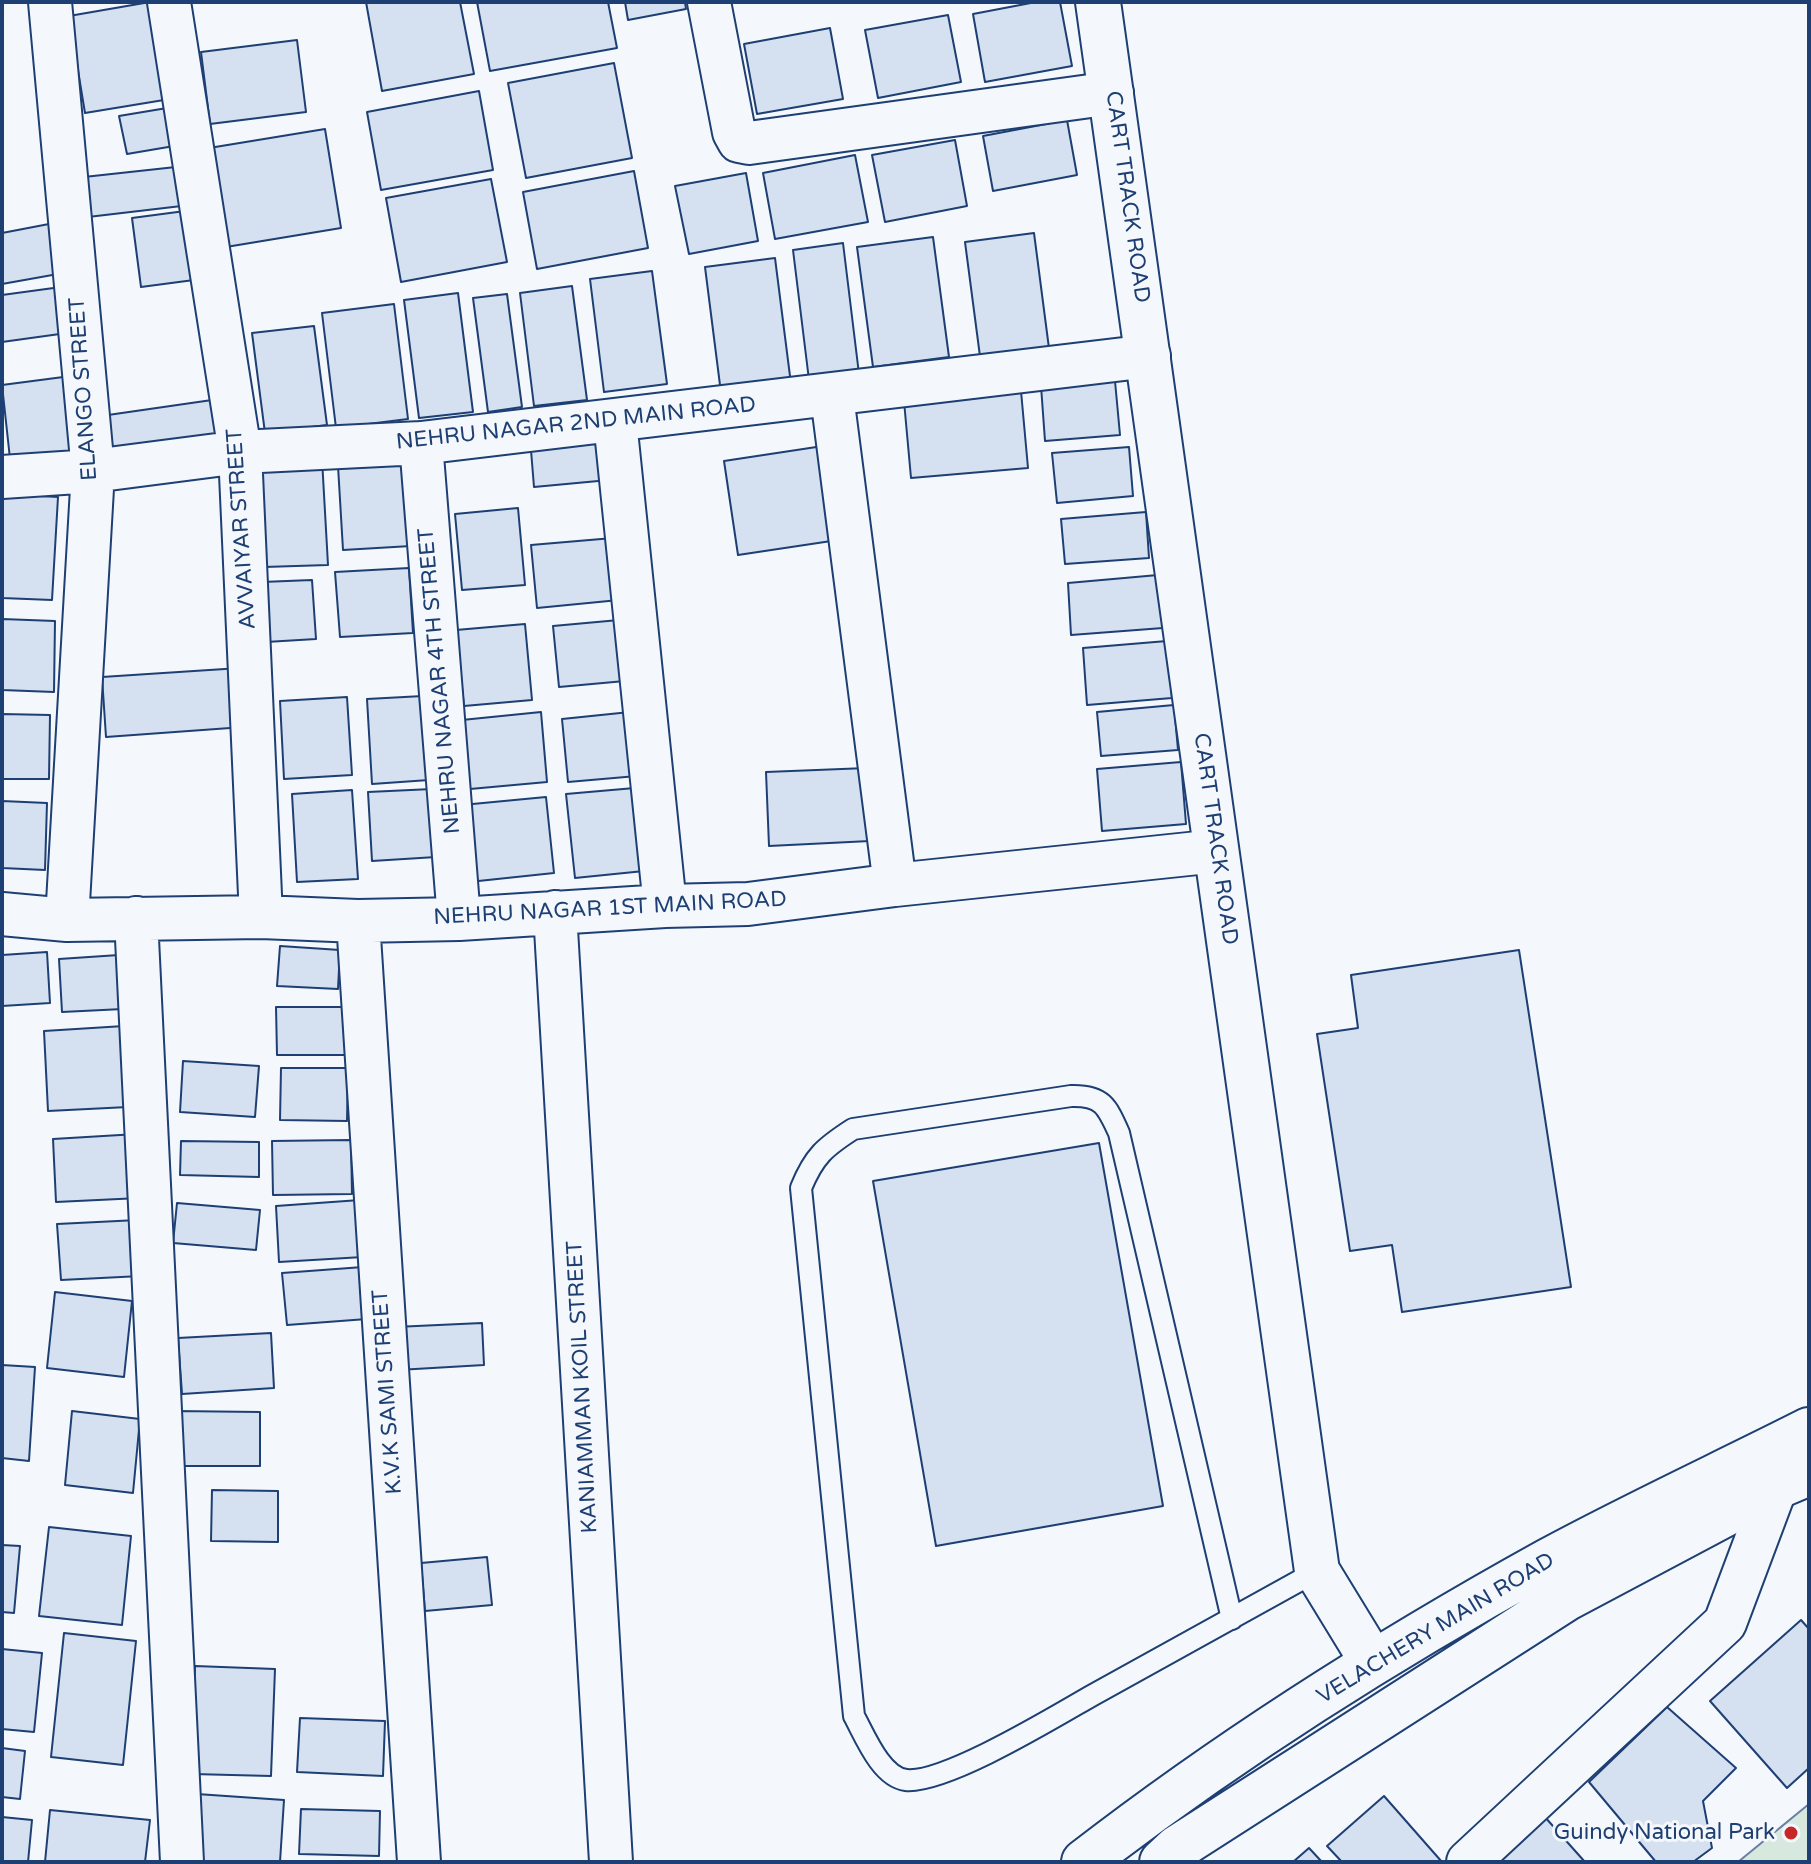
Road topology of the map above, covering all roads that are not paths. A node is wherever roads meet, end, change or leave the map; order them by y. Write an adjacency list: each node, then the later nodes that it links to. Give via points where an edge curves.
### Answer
1 (50, 2): 11 (street, ELANGO STREET)
2 (169, 2): 10 (street, AVVAIYAR STREET)
3 (709, 2): 5 (street, via 739,141)
4 (1098, 2): 5 (street, CART TRACK ROAD)
5 (1112, 93): 6 (street, CART TRACK ROAD)
6 (1149, 356): 7 (street, NEHRU NAGAR 2ND MAIN ROAD); 13 (street, CART TRACK ROAD)
7 (832, 396): 8 (street, NEHRU NAGAR 2ND MAIN ROAD); 14 (street)
8 (615, 421): 9 (street, NEHRU NAGAR 2ND MAIN ROAD); 15 (street)
9 (421, 443): 10 (street, NEHRU NAGAR 2ND MAIN ROAD); 20 (street, NEHRU NAGAR 4TH STREET)
10 (240, 452): 11 (street, NEHRU NAGAR 2ND MAIN ROAD); 18 (street, AVVAIYAR STREET)
11 (93, 471): 12 (street, NEHRU NAGAR 2ND MAIN ROAD); 21 (street, ELANGO STREET)
12 (2, 477)
13 (1217, 851): 14 (street, NEHRU NAGAR 1ST MAIN ROAD); 25 (street, CART TRACK ROAD)
14 (895, 885): 15 (street, NEHRU NAGAR 1ST MAIN ROAD, via 748,904)
15 (665, 906): 16 (street, NEHRU NAGAR 1ST MAIN ROAD)
16 (555, 912): 20 (street, NEHRU NAGAR 1ST MAIN ROAD); 30 (street, KANIAMMAN KOIL STREET)
17 (2, 914): 21 (street, NEHRU NAGAR 1ST MAIN ROAD)
18 (261, 917): 19 (street, NEHRU NAGAR 1ST MAIN ROAD); 22 (street, NEHRU NAGAR 1ST MAIN ROAD)
19 (136, 918): 21 (street, NEHRU NAGAR 1ST MAIN ROAD); 28 (street)
20 (459, 919): 22 (street, NEHRU NAGAR 1ST MAIN ROAD)
21 (67, 920)
22 (358, 921): 29 (street, K.V.K SAMI STREET)
23 (1809, 1430): 27 (street, VELACHERY MAIN ROAD, via 1550,1560)
24 (1793, 1480): 32 (street, VELACHERY MAIN ROAD, via 1567,1598); 33 (street, via 1725,1623)
25 (1317, 1571): 26 (lane); 27 (street, CART TRACK ROAD)
26 (1232, 1619): 26 (lane, via 1119,1133 1101,1101 1071,1096 853,1129 824,1147 801,1188 854,1716 877,1760 903,1780 922,1779 962,1764)
27 (1372, 1661): 31 (street, VELACHERY MAIN ROAD, via 1150,1811)
28 (182, 1862)
29 (419, 1862)
30 (611, 1862)
31 (1084, 1862)
32 (1162, 1862)
33 (1468, 1862)

